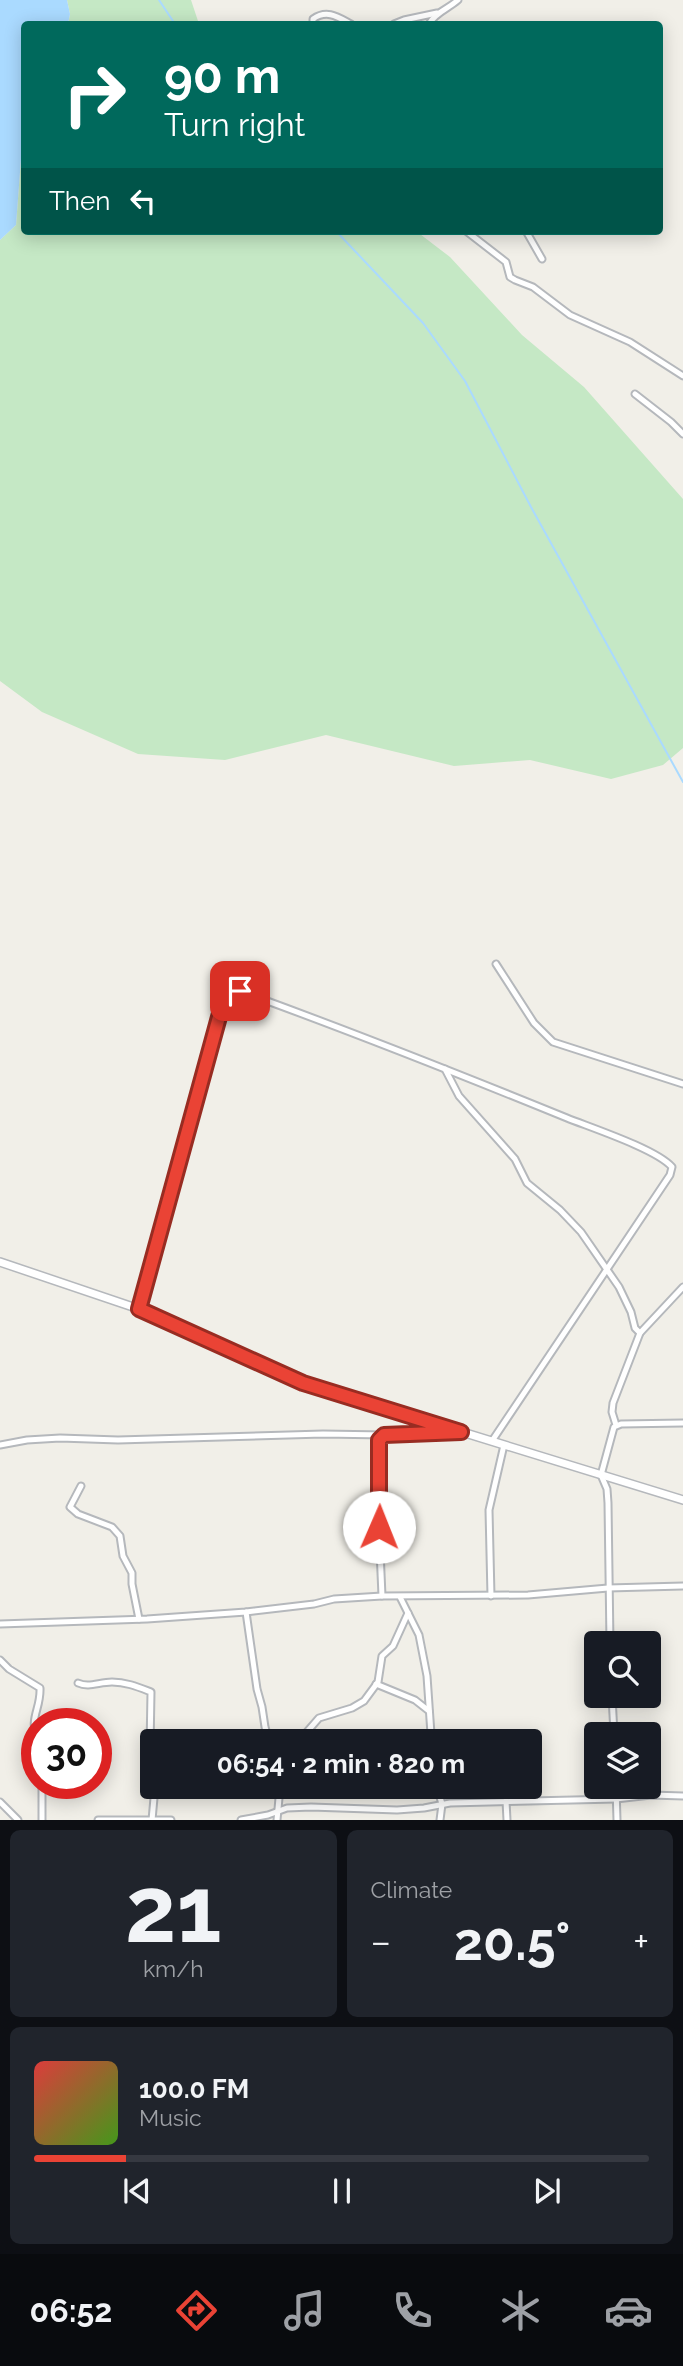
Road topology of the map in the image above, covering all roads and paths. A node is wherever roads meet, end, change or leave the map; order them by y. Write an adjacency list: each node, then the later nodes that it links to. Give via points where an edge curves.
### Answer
1 (458, 0): 2 (street)
2 (437, 13): 5 (street); 6 (street)
3 (313, 21): 4 (street, via 326,13)
4 (346, 21)
5 (402, 21)
6 (431, 21)
7 (471, 235): 10 (street, via 506,261 514,280)
8 (528, 235): 9 (street)
9 (542, 259)
10 (683, 376)
11 (635, 394): 12 (street)
12 (683, 435)
13 (496, 964): 15 (street, via 534,1023 553,1042)
14 (444, 1069): 17 (street, via 459,1096 515,1159 527,1183 575,1224); 17 (street, via 648,1151 673,1167); 19 (street, via 240,991 231,992 222,1006)
15 (683, 1084)
16 (0, 1262): 19 (street)
17 (608, 1268): 20 (street); 25 (street)
18 (683, 1287): 20 (street)
19 (139, 1309): 23 (street, via 303,1383)
20 (640, 1333): 22 (street, via 612,1403)
21 (683, 1423): 22 (street)
22 (616, 1425): 28 (street)
23 (461, 1432): 24 (street); 25 (street)
24 (384, 1435): 26 (street, via 60,1438); 33 (street, via 379,1440)
25 (492, 1441): 27 (street)
26 (0, 1445)
27 (504, 1445): 28 (street); 34 (street, via 489,1510)
28 (602, 1476): 30 (street); 32 (street, via 608,1503)
29 (81, 1486): 38 (street, via 70,1507 112,1527 120,1536)
30 (683, 1500)
31 (683, 1586): 32 (street)
32 (608, 1588): 34 (street); 40 (street)
33 (382, 1596): 35 (street); 36 (street)
34 (491, 1596): 35 (street)
35 (400, 1597): 37 (street)
36 (246, 1612): 38 (street); 47 (street)
37 (408, 1613): 43 (street, via 393,1646 382,1656); 45 (street, via 419,1635)
38 (139, 1619): 39 (street)
39 (0, 1624)
40 (610, 1631)
41 (0, 1660): 44 (street, via 40,1688)
42 (78, 1683): 46 (street, via 112,1682 151,1692)
43 (376, 1684): 45 (street); 48 (street, via 360,1704 319,1718)
44 (38, 1708)
45 (429, 1711): 49 (street)
46 (150, 1729)
47 (266, 1729)
48 (309, 1729)
49 (433, 1729)
50 (661, 1795): 51 (street)
51 (683, 1796)
52 (42, 1799): 63 (street)
53 (154, 1799): 61 (street)
54 (279, 1799): 60 (street)
55 (441, 1799): 59 (street)
56 (616, 1799): 57 (street); 70 (street)
57 (506, 1801): 59 (street); 69 (street)
58 (0, 1802): 62 (street)
59 (442, 1804): 60 (street, via 397,1810 311,1807); 68 (street)
60 (277, 1812): 66 (street); 67 (street)
61 (152, 1819): 64 (street); 65 (street)
62 (18, 1820)
63 (42, 1820)
64 (98, 1820)
65 (171, 1820)
66 (241, 1820)
67 (277, 1820)
68 (440, 1820)
69 (507, 1820)
70 (617, 1820)

